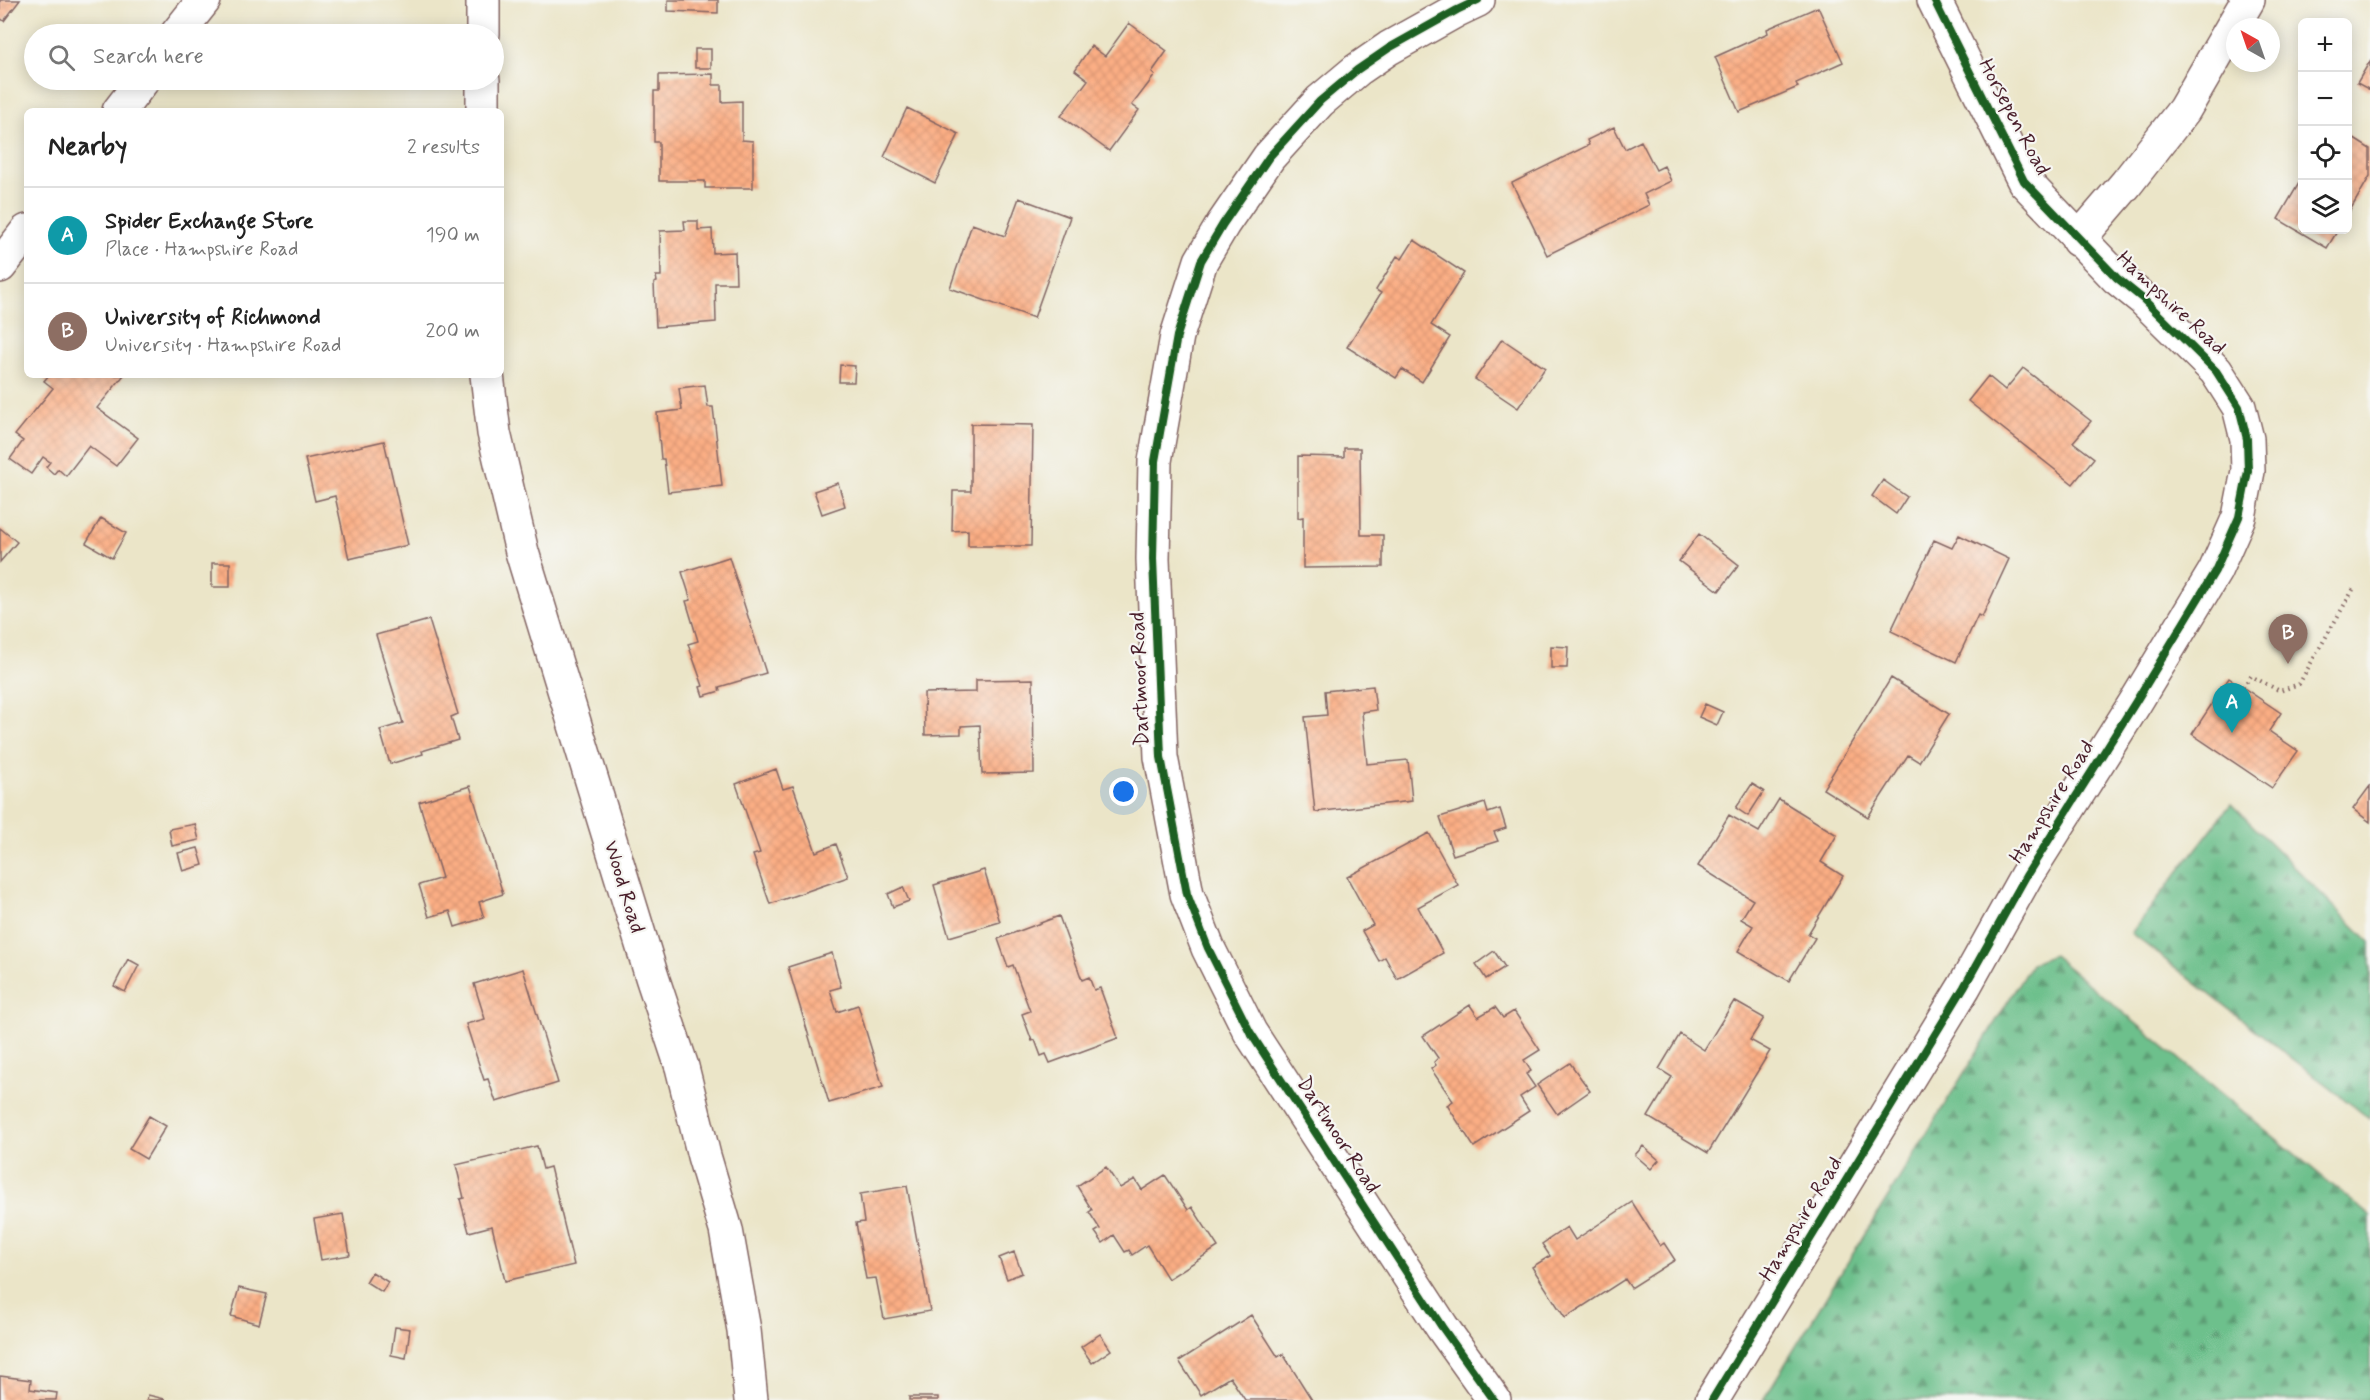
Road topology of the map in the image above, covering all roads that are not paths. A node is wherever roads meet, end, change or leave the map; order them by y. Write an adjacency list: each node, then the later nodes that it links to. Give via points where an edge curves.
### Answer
1 (204, 0): 6 (street)
2 (483, 0): 7 (street)
3 (1478, 0): 17 (street, Dartmoor Road, via 1389,48 1320,101 1269,157 1217,233 1201,261 1177,336 1155,461 1153,559 1161,757 1187,894 1208,948 1250,1032)
4 (1934, 0): 13 (street, Horsepen Road, via 2024,181)
5 (2248, 0): 13 (street, via 2184,110)
6 (185, 24)
7 (483, 24)
8 (135, 90): 10 (street)
9 (483, 90): 11 (street)
10 (121, 108)
11 (483, 108)
12 (24, 235): 14 (street)
13 (2078, 240): 18 (street, Hampshire Road, via 2216,370 2239,407 2247,439 2248,471 2240,517 2215,571 2026,876 1964,987)
14 (0, 266)
15 (487, 378): 16 (street, Wood Road, via 494,432 522,552 682,1067 726,1230 744,1330)
16 (750, 1400)
17 (1494, 1400)
18 (1712, 1400)

